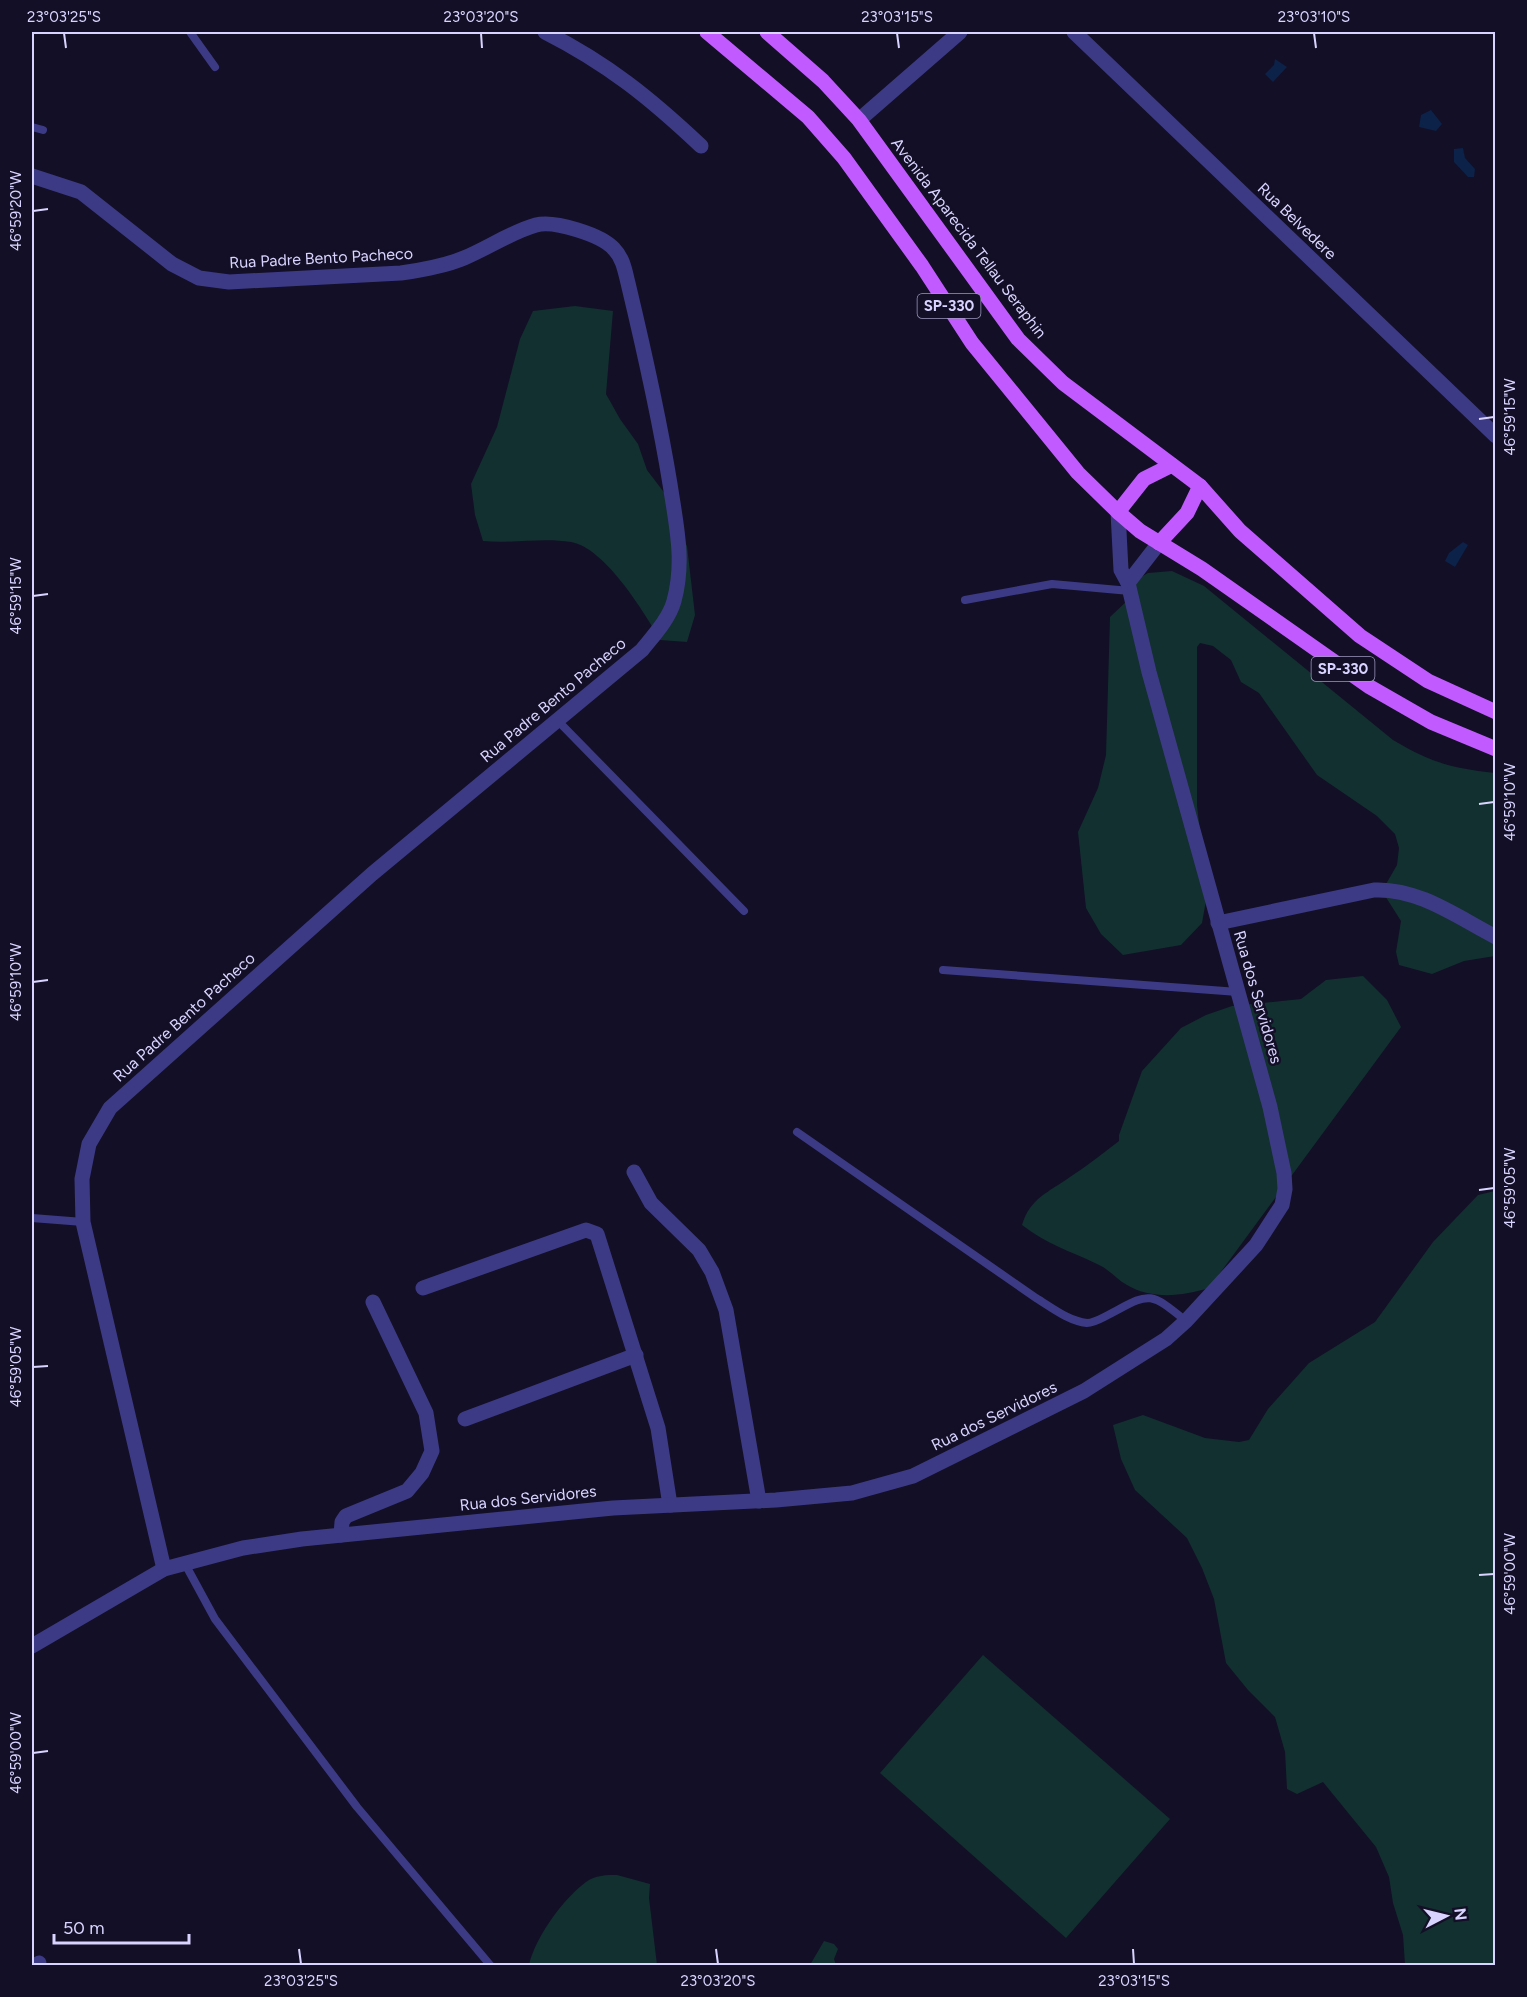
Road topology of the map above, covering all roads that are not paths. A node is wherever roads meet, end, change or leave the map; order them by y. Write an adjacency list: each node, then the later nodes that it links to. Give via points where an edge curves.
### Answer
1 (190, 32): 7 (lane)
2 (545, 32): 11 (street, via 585,52 648,96)
3 (707, 32): 16 (main road, SP-330, via 808,117 844,158 972,343 1078,472)
4 (767, 32): 8 (main road, Avenida Aparecida Tellau Seraphin / SP-330, via 823,81)
5 (960, 32): 8 (street)
6 (1074, 32): 13 (street, Rua Belvedere)
7 (215, 67)
8 (859, 120): 14 (main road, Avenida Aparecida Tellau Seraphin / SP-330, via 1018,339 1063,383)
9 (32, 127): 10 (lane)
10 (43, 130)
11 (701, 146)
12 (32, 176): 21 (street, Rua Padre Bento Pacheco, via 81,192 172,264 214,281 426,270 462,259 538,224 580,231 614,248 622,260 660,421 680,574 673,604 642,650)
13 (1496, 436)
14 (1172, 465): 15 (main road, Avenida Aparecida Tellau Seraphin / SP-330); 16 (main road, via 1144,479)
15 (1200, 486): 17 (main road, via 1187,513); 20 (main road, Avenida Aparecida Tellau Seraphin / SP-330, via 1240,531 1360,636 1428,681)
16 (1118, 512): 17 (main road, SP-330); 18 (street, Rua dos Servidores, via 1121,570)
17 (1159, 543): 18 (street); 22 (main road, SP-330, via 1370,687 1431,722)
18 (1129, 587): 19 (lane, via 1052,584); 24 (street, Rua dos Servidores)
19 (965, 600)
20 (1496, 712)
21 (558, 721): 23 (lane); 31 (street, Rua Padre Bento Pacheco, via 372,874 110,1108 88,1144 82,1179)
22 (1496, 749)
23 (744, 911)
24 (1218, 924): 25 (street, via 1394,889 1416,895); 27 (street, Rua dos Servidores)
25 (1496, 937)
26 (943, 970): 27 (lane)
27 (1238, 992): 34 (street, Rua dos Servidores, via 1270,1107 1285,1189 1276,1218 1256,1245)
28 (797, 1132): 34 (lane, via 1036,1298 1073,1319 1098,1321 1139,1298 1153,1297)
29 (634, 1172): 37 (street, via 651,1203 699,1250 712,1272 726,1310)
30 (32, 1218): 31 (lane)
31 (83, 1222): 41 (street, Rua Padre Bento Pacheco)
32 (423, 1288): 35 (street, via 586,1230 597,1234)
33 (373, 1302): 39 (street, via 426,1413 432,1451 422,1473 407,1491 346,1516)
34 (1186, 1321): 37 (street, Rua dos Servidores, via 1084,1391 913,1476 852,1493)
35 (636, 1355): 36 (street); 38 (street, via 658,1428)
36 (465, 1419)
37 (759, 1501): 38 (street, Rua dos Servidores)
38 (670, 1505): 39 (street, Rua dos Servidores)
39 (341, 1535): 40 (street, Rua dos Servidores, via 243,1548)
40 (184, 1562): 41 (street, Rua dos Servidores); 43 (lane, via 215,1619 357,1807)
41 (164, 1569): 42 (street, Rua dos Servidores)
42 (32, 1646)
43 (491, 1965)

